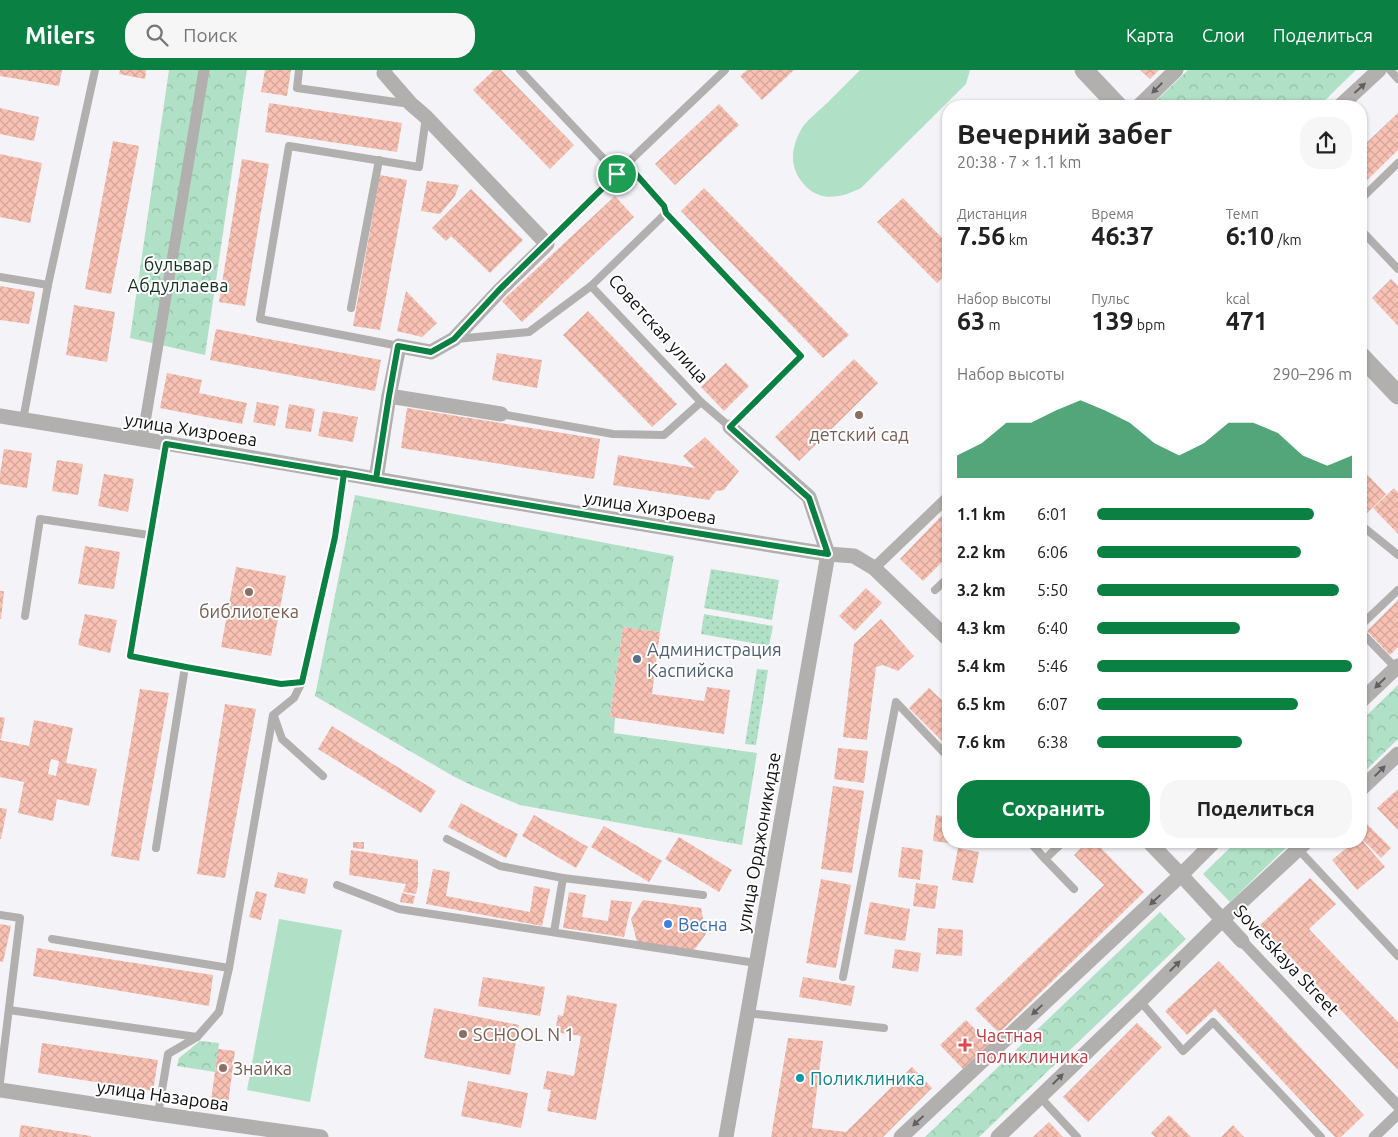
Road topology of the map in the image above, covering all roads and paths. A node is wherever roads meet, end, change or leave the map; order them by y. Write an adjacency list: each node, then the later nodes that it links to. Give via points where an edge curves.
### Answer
1 (95, 70): 27 (lane)
2 (204, 70): 40 (street)
3 (300, 70): 15 (lane, via 297,88)
4 (384, 70): 15 (street)
5 (520, 70): 20 (lane)
6 (725, 70): 19 (lane)
7 (1084, 70): 12 (street)
8 (1176, 70): 13 (street, one-way to 13)
9 (1380, 70): 14 (street, one-way to 9)
10 (1390, 70): 11 (lane)
11 (1398, 79)
12 (1112, 100)
13 (1145, 100)
14 (1347, 100)
15 (411, 104): 16 (street)
16 (426, 118): 17 (lane, via 419,167); 24 (street)
17 (378, 160): 29 (lane); 31 (lane, via 289,146 260,319)
18 (1398, 163): 21 (lane)
19 (627, 164): 20 (lane); 22 (lane, via 664,206)
20 (617, 174): 24 (lane)
21 (1367, 193)
22 (666, 213): 28 (lane, Советская улица); 39 (lane, via 801,356)
23 (1367, 236): 25 (lane)
24 (547, 244): 30 (street)
25 (1398, 269)
26 (0, 277): 27 (lane)
27 (48, 285): 38 (lane)
28 (591, 286): 30 (lane, via 529,332); 35 (lane, Советская улица)
29 (352, 308)
30 (454, 339): 31 (street, via 431,352)
31 (398, 346): 34 (street)
32 (1367, 362): 33 (street)
33 (1398, 395)
34 (389, 396): 36 (street); 43 (street)
35 (701, 402): 36 (lane, Советская улица, via 664,435 613,434); 39 (lane)
36 (501, 414)
37 (0, 416): 38 (street, улица Хизроева)
38 (23, 420): 40 (street, улица Хизроева)
39 (730, 427): 47 (street, via 809,498)
40 (142, 440): 41 (street, улица Хизроева)
41 (166, 444): 42 (street, улица Хизроева); 46 (lane)
42 (344, 473): 43 (street, улица Хизроева); 59 (lane, via 335,537)
43 (376, 479): 47 (street, улица Хизроева)
44 (942, 503): 49 (street)
45 (1367, 530): 48 (lane)
46 (149, 535): 53 (lane, via 40,519); 57 (lane, via 130,656)
47 (828, 554): 49 (street, улица Хизроева, via 854,556); 86 (street, улица Орджоникидзе)
48 (1398, 555)
49 (874, 568): 55 (street, улица Хизроева)
50 (942, 584): 51 (lane)
51 (936, 590)
52 (1398, 590): 54 (lane)
53 (25, 616)
54 (1367, 619)
55 (942, 633)
56 (1367, 638): 58 (lane)
57 (186, 667): 59 (lane, via 281,684); 67 (lane)
58 (1397, 667): 60 (street, one-way to 60)
59 (302, 682): 61 (lane, via 294,698)
60 (1367, 694)
61 (273, 714): 64 (lane, via 282,739); 87 (lane)
62 (942, 751): 88 (lane, via 896,702)
63 (1398, 754): 65 (street, one-way to 63)
64 (323, 776)
65 (1367, 783)
66 (447, 839): 76 (lane, via 500,866)
67 (156, 848)
68 (1036, 848): 74 (lane)
69 (1057, 848): 74 (lane)
70 (1155, 848): 75 (street, Sovetskaya Street)
71 (1209, 848): 75 (street)
72 (1299, 848): 81 (street)
73 (1305, 848): 85 (lane)
74 (1046, 859): 78 (lane)
75 (1182, 875): 81 (street, Sovetskaya Street); 102 (street, one-way to 102)
76 (563, 878): 79 (lane); 82 (lane)
77 (337, 885): 82 (lane, via 399,909)
78 (1074, 889)
79 (704, 895)
80 (0, 915): 90 (lane, via 20,918)
81 (1223, 919): 84 (street, Sovetskaya Street); 89 (street, one-way to 81)
82 (554, 932): 86 (lane)
83 (52, 939): 87 (lane)
84 (1242, 941): 97 (street, Sovetskaya Street)
85 (1398, 956)
86 (756, 963): 91 (street, улица Орджоникидзе)
87 (228, 968): 93 (lane, via 219,1012)
88 (843, 977)
89 (1140, 1001): 96 (street, one-way to 89); 105 (lane, via 1183,1051 1213,1022)
90 (9, 1010): 93 (lane); 94 (lane)
91 (747, 1013): 92 (lane); 101 (street, улица Орджоникидзе)
92 (884, 1028)
93 (197, 1037): 98 (lane, via 168,1054)
94 (0, 1082)
95 (0, 1090): 98 (street, улица Назарова)
96 (1040, 1097): 103 (street); 104 (lane)
97 (1398, 1106)
98 (158, 1114): 100 (street, улица Назарова)
99 (1398, 1114): 106 (street)
100 (320, 1137)
101 (726, 1137)
102 (901, 1137)
103 (998, 1137)
104 (1077, 1137)
105 (1321, 1137)
106 (1374, 1137)

